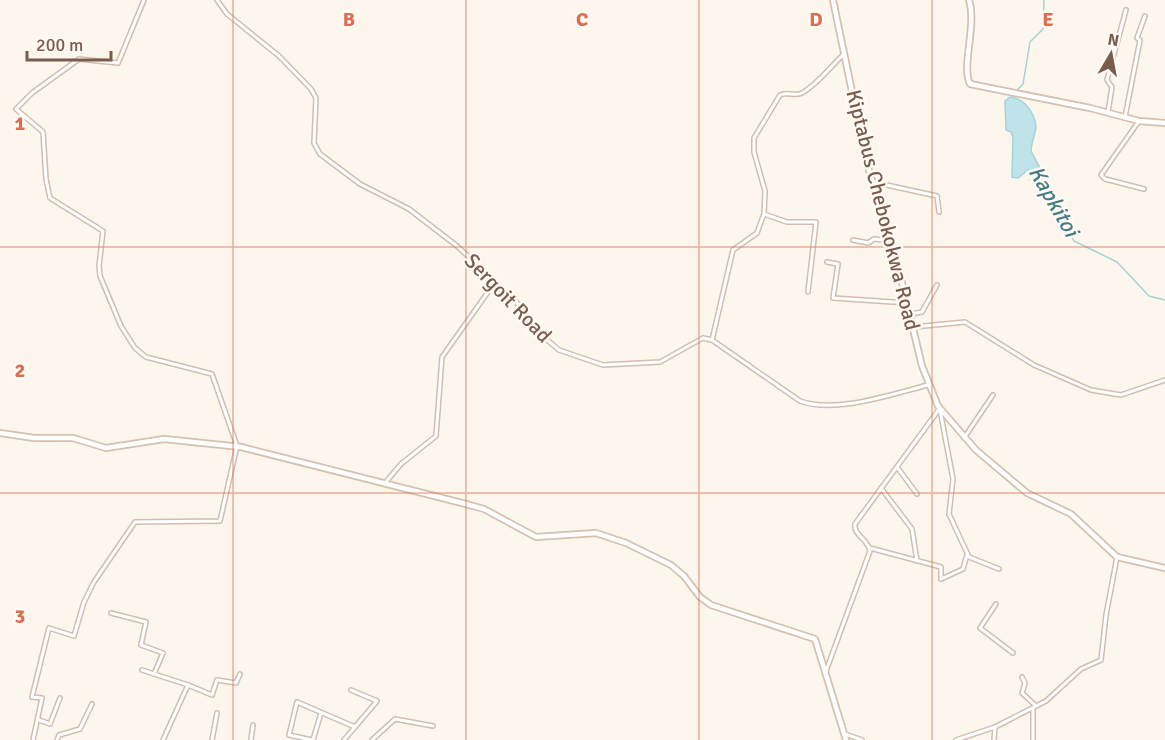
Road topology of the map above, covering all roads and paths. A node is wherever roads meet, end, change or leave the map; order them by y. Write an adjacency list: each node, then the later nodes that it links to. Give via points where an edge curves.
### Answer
1 (144, 0): 32 (street, via 118,63 79,59 32,93 16,110 43,132 50,198 103,231 100,276 130,341 143,356 212,374)
2 (217, 0): 19 (street, Sergoit Road, via 244,29 287,63 314,94 314,143 320,154 360,184 419,216 471,258)
3 (833, 0): 7 (street, Kiptabus Chebokokwa Road)
4 (969, 0): 8 (street, via 973,23 970,84)
5 (1126, 10): 8 (street, via 1107,80 1112,87)
6 (1146, 16): 9 (street, via 1137,38 1140,40)
7 (844, 54): 12 (street, Kiptabus Chebokokwa Road); 15 (street, via 803,92 780,95 758,128 754,152 765,191)
8 (1108, 112): 9 (street)
9 (1125, 117): 10 (street)
10 (1139, 121): 11 (street); 13 (street, via 1101,175)
11 (1165, 123)
12 (873, 182): 14 (street, via 937,196); 17 (street, Kiptabus Chebokokwa Road)
13 (1144, 189)
14 (939, 212)
15 (764, 214): 21 (street, via 787,222 816,222); 25 (street, via 757,233 733,250)
16 (853, 240): 17 (street)
17 (891, 241): 22 (street, Kiptabus Chebokokwa Road)
18 (827, 262): 22 (street, via 838,264 833,298)
19 (493, 285): 25 (street, Sergoit Road, via 516,302 559,350 594,363 664,361 698,339); 34 (street, via 442,357 436,436 401,464)
20 (937, 285): 23 (street, via 922,312)
21 (808, 292)
22 (908, 303): 23 (street, Kiptabus Chebokokwa Road)
23 (911, 314): 24 (street, Kiptabus Chebokokwa Road)
24 (914, 327): 26 (street, via 965,322 1034,364 1091,390 1121,395); 27 (street, Kiptabus Chebokokwa Road)
25 (712, 340): 27 (street, via 806,404 864,400)
26 (1165, 380)
27 (928, 385): 29 (street, Kiptabus Chebokokwa Road)
28 (993, 394): 31 (street)
29 (940, 408): 31 (street, Kiptabus Chebokokwa Road); 33 (street); 38 (street, via 952,479 949,514)
30 (0, 433): 32 (street, via 73,438 106,448 164,440)
31 (964, 438): 39 (street, Kiptabus Chebokokwa Road, via 1027,493 1071,514)
32 (237, 447): 34 (street); 58 (street, via 220,521 135,522 94,582 74,636 49,628 32,697 42,698)
33 (897, 467): 35 (street); 36 (street)
34 (385, 483): 47 (street, via 484,510 536,537 596,533 626,543 671,565 711,605 813,638)
35 (881, 488): 37 (street, via 854,527); 40 (street, via 912,529)
36 (917, 494)
37 (870, 548): 40 (street); 47 (street)
38 (968, 555): 40 (street, via 963,569 945,579 941,579 941,567); 42 (street, via 971,560)
39 (1117, 557): 41 (street); 55 (street, via 1101,660 1081,669)
40 (917, 561)
41 (1165, 568)
42 (999, 569)
43 (996, 604): 45 (street, via 980,628)
44 (111, 613): 48 (street, via 146,622 141,645 163,653)
45 (1014, 653)
46 (142, 670): 48 (street)
47 (825, 673): 63 (street)
48 (154, 674): 51 (street)
49 (240, 674): 51 (street, via 236,683 217,680 212,695)
50 (1022, 677): 55 (street, via 1022,693)
51 (188, 685): 66 (street)
52 (351, 690): 61 (street, via 377,701)
53 (60, 698): 58 (street, via 50,724)
54 (92, 704): 65 (street, via 80,729 60,735)
55 (1035, 707): 62 (street); 75 (street)
56 (217, 713): 67 (street)
57 (321, 714): 61 (street); 69 (street); 69 (street, via 297,702 289,735)
58 (39, 720): 64 (street)
59 (253, 724): 68 (street)
60 (433, 726): 71 (street, via 395,719)
61 (355, 727): 70 (street)
62 (995, 727): 73 (street); 74 (street)
63 (846, 737): 72 (street)
64 (33, 740)
65 (57, 740)
66 (163, 740)
67 (212, 740)
68 (251, 740)
69 (312, 740)
70 (344, 740)
71 (372, 740)
72 (862, 740)
73 (956, 740)
74 (994, 740)
75 (1034, 740)

